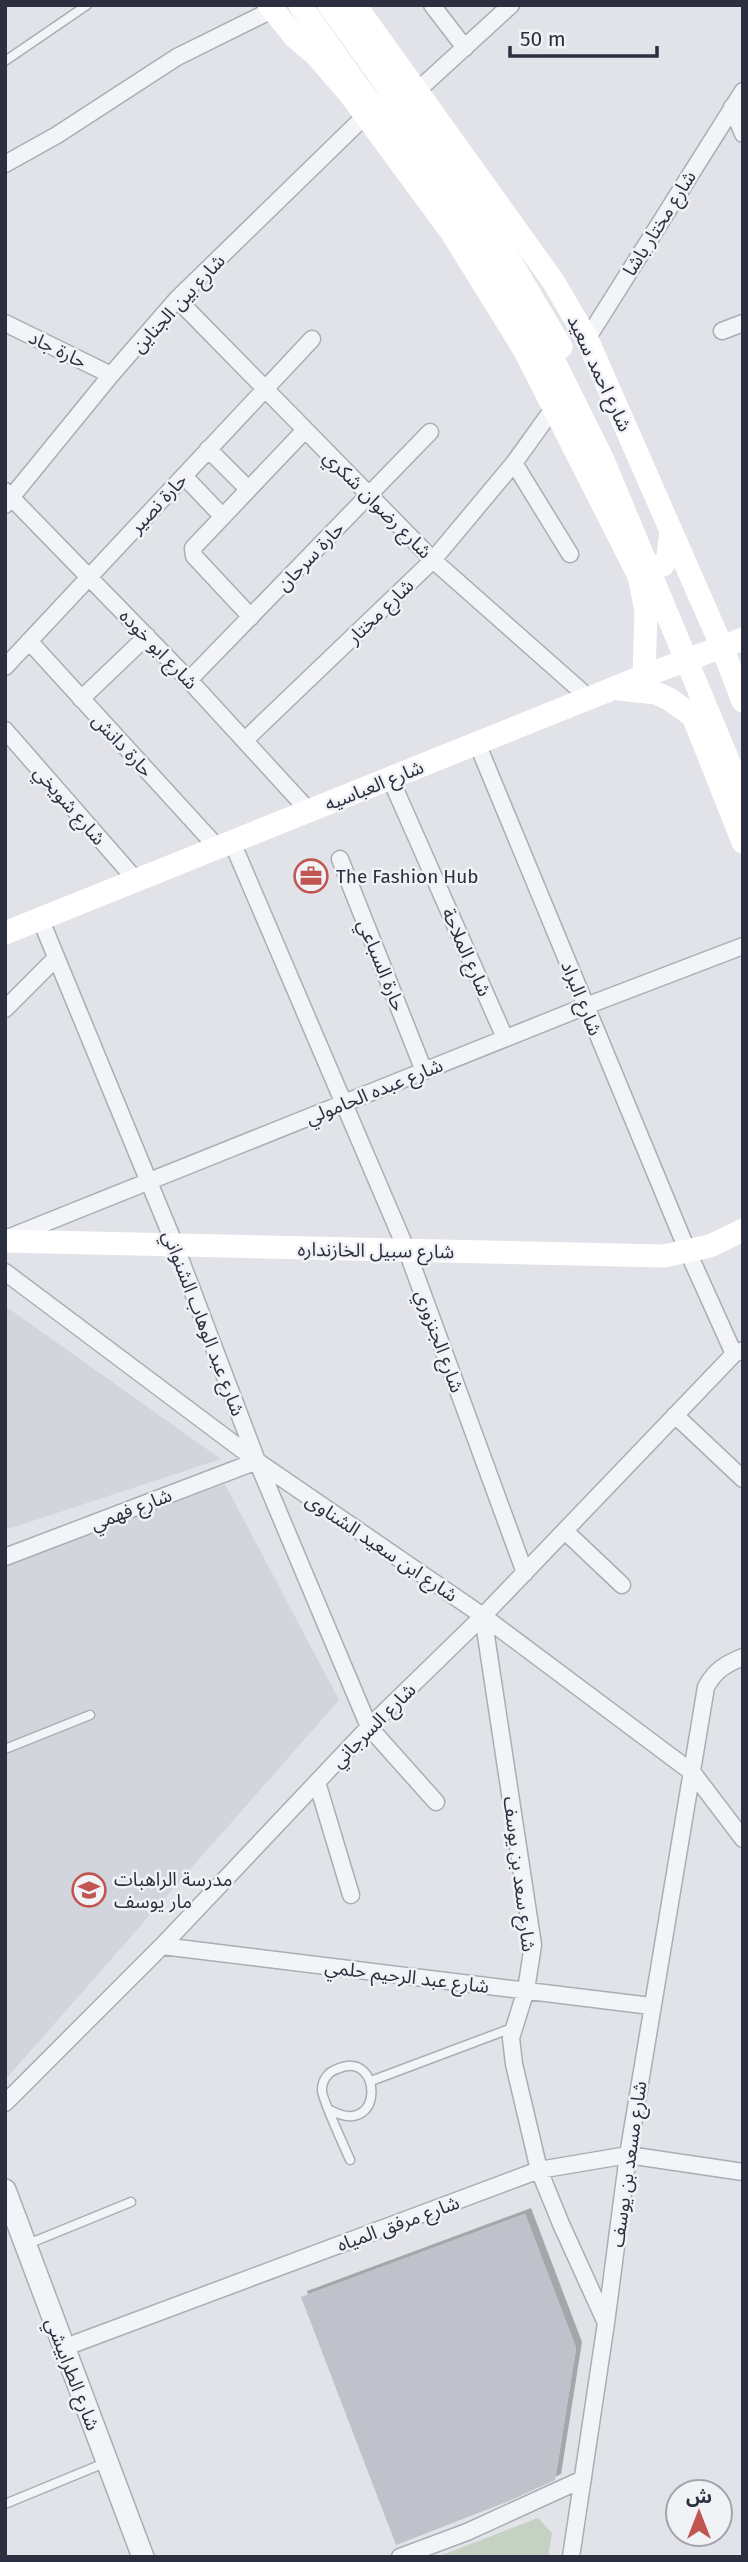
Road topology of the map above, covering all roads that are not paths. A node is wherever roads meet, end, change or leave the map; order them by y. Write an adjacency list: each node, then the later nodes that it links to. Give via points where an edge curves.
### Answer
1 (87, 5): 10 (lane)
2 (300, 5): 57 (main road, bridge, via 448,201 556,365 603,460)
3 (329, 5): 55 (main road, bridge, via 480,213 544,315 615,457)
4 (355, 5): 8 (main road, شارع احمد سعيد)
5 (432, 5): 9 (street)
6 (511, 5): 9 (street)
7 (271, 7): 13 (main road); 17 (street, via 177,57)
8 (384, 46): 11 (main road, شارع احمد سعيد); 13 (main road, via 384,79 363,94)
9 (465, 48): 11 (street)
10 (5, 61)
11 (415, 89): 15 (main road, via 398,86 383,94); 23 (main road, شارع احمد سعيد, via 553,281)
12 (743, 91): 14 (street, شارع مختار باشا)
13 (349, 93): 15 (main road)
14 (732, 107): 16 (street); 23 (street, شارع مختار باشا)
15 (369, 119): 18 (street, شارع بين الجناين); 26 (main road, via 472,265)
16 (743, 134)
17 (5, 164)
18 (177, 299): 24 (street, شارع بين الجناين); 25 (street, شارع رضوان شكري)
19 (5, 323): 24 (street, حارة جاد)
20 (743, 323): 21 (street)
21 (722, 331)
22 (312, 339): 25 (street, حارة نصير)
23 (587, 339): 36 (main road, شارع احمد سعيد)
24 (111, 374): 34 (street, شارع بين الجناين)
25 (265, 389): 27 (street, شارع رضوان شكري); 29 (street, حارة نصير)
26 (555, 406): 30 (street, شارع مختار); 39 (main road)
27 (305, 430): 32 (street); 33 (street, شارع رضوان شكري)
28 (430, 432): 33 (street, حارة سرحان)
29 (208, 449): 31 (street, حارة نصير); 32 (street)
30 (514, 463): 37 (street); 38 (street, شارع مختار)
31 (184, 476): 35 (street); 40 (street, حارة نصير)
32 (248, 489): 35 (street)
33 (369, 495): 38 (street, شارع رضوان شكري); 41 (street, حارة سرحان)
34 (7, 498): 40 (street, شارع ابو خوده)
35 (222, 516): 41 (street, via 193,548 194,556)
36 (671, 530): 39 (main road, via 663,565 652,567); 44 (main road, شارع احمد سعيد)
37 (570, 554)
38 (433, 560): 49 (street, شارع رضوان شكري); 53 (street, شارع مختار)
39 (631, 560): 46 (main road, via 646,611)
40 (88, 578): 42 (street, شارع ابو خوده); 43 (street, حارة نصير)
41 (251, 617): 47 (street, حارة سرحان)
42 (147, 636): 47 (street, شارع ابو خوده); 50 (street)
43 (29, 641): 45 (street, حارة نصير); 50 (street, حارة دانش)
44 (732, 643): 46 (main road, شارع العباسيه); 51 (main road, شارع احمد سعيد)
45 (5, 667)
46 (644, 676): 48 (main road, شارع العباسيه)
47 (189, 680): 53 (street, شارع ابو خوده)
48 (612, 689): 49 (main road, شارع العباسيه); 59 (main road, via 656,693 693,716)
49 (589, 698): 54 (main road, شارع العباسيه)
50 (82, 699): 60 (street, حارة دانش)
51 (743, 701)
52 (5, 730): 62 (street, شارع شويخي)
53 (245, 740): 58 (street, شارع ابو خوده)
54 (477, 743): 58 (main road, شارع العباسيه); 67 (street, شارع البراد)
55 (743, 767)
56 (395, 789): 69 (street, شارع الملاحة)
57 (743, 796)
58 (309, 810): 60 (main road, شارع العباسيه)
59 (743, 842)
60 (225, 845): 62 (main road, شارع العباسيه); 71 (street, شارع الجنزوري)
61 (340, 859): 70 (street, حارة السباعي)
62 (136, 880): 63 (main road, شارع العباسيه)
63 (40, 918): 64 (main road, شارع العباسيه); 66 (street, شارع عبد الوهاب الشنواني)
64 (5, 933)
65 (743, 946): 67 (street, شارع عبده الحامولي)
66 (57, 958): 68 (street); 72 (street, شارع عبد الوهاب الشنواني)
67 (586, 1006): 69 (street, شارع عبده الحامولي); 77 (street, شارع البراد)
68 (5, 1009)
69 (505, 1038): 70 (street, شارع عبده الحامولي)
70 (424, 1071): 71 (street, شارع عبده الحامولي)
71 (344, 1103): 72 (street, شارع عبده الحامولي); 76 (street, شارع الجنزوري)
72 (148, 1182): 74 (street, شارع عبده الحامولي); 75 (street, شارع عبد الوهاب الشنواني)
73 (743, 1230): 77 (main road, شارع سبيل الخازنداره)
74 (5, 1240): 75 (main road, شارع سبيل الخازنداره)
75 (175, 1245): 76 (main road, شارع سبيل الخازنداره); 81 (street, شارع عبد الوهاب الشنواني)
76 (408, 1251): 77 (main road, شارع سبيل الخازنداره, via 664,1256); 85 (street, شارع الجنزوري)
77 (688, 1252): 79 (street, شارع البراد)
78 (5, 1272): 81 (street, شارع ابن سعيد الشناوى)
79 (738, 1352): 80 (street, شارع السرجاني)
80 (675, 1415): 82 (street); 83 (street, شارع السرجاني)
81 (257, 1461): 84 (street, شارع فهمي); 87 (street, شارع ابن سعيد الشناوى); 90 (street, شارع عبد الوهاب الشنواني)
82 (743, 1479)
83 (565, 1531): 85 (street, شارع السرجاني); 86 (street)
84 (5, 1557)
85 (525, 1573): 87 (street, شارع السرجاني)
86 (622, 1585)
87 (484, 1616): 90 (street, شارع السرجاني); 92 (street, شارع ابن سعيد الشناوى); 98 (street, شارع سعد بن يوسف, via 533,1945)
88 (743, 1657): 92 (street, شارع مسعد بن يوسف, via 713,1674 706,1687)
89 (90, 1715): 91 (lane)
90 (369, 1727): 93 (street, شارع السرجاني); 94 (street, شارع عبد الوهاب الشنواني)
91 (5, 1749)
92 (693, 1773): 95 (street, شارع ابن سعيد الشناوى); 99 (street, شارع مسعد بن يوسف)
93 (317, 1782): 96 (street); 97 (street, شارع السرجاني)
94 (436, 1802)
95 (743, 1839)
96 (351, 1895)
97 (162, 1946): 98 (street, شارع عبد الرحيم حلمي); 102 (street, شارع السرجاني)
98 (526, 1990): 99 (street, شارع عبد الرحيم حلمي); 100 (street, شارع سعد بن يوسف)
99 (651, 2006): 104 (street, شارع مسعد بن يوسف)
100 (514, 2027): 101 (lane); 106 (street, شارع سعد بن يوسف, via 514,2064)
101 (371, 2081): 103 (lane, via 370,2103 362,2112 340,2116); 103 (lane, via 354,2066 332,2071 322,2090)
102 (5, 2103)
103 (330, 2110): 105 (lane)
104 (628, 2155): 106 (street, شارع مرفق المياه); 107 (street, شارع مرفق المياه); 111 (street, شارع مسعد بن يوسف)
105 (350, 2160)
106 (540, 2170): 111 (street, شارع سعد بن يوسف); 112 (street, شارع مرفق المياه)
107 (743, 2172)
108 (5, 2190): 110 (street, شارع الطرابيشي)
109 (131, 2202): 110 (lane)
110 (25, 2245): 112 (street, شارع الطرابيشي)
111 (606, 2323): 114 (street, شارع مسعد بن يوسف)
112 (63, 2348): 113 (street, شارع الطرابيشي)
113 (107, 2462): 115 (lane); 116 (street, شارع الطرابيشي)
114 (583, 2479): 117 (street); 118 (street, شارع مسعد بن يوسف)
115 (5, 2504)
116 (143, 2557)
117 (400, 2557)
118 (571, 2557)

